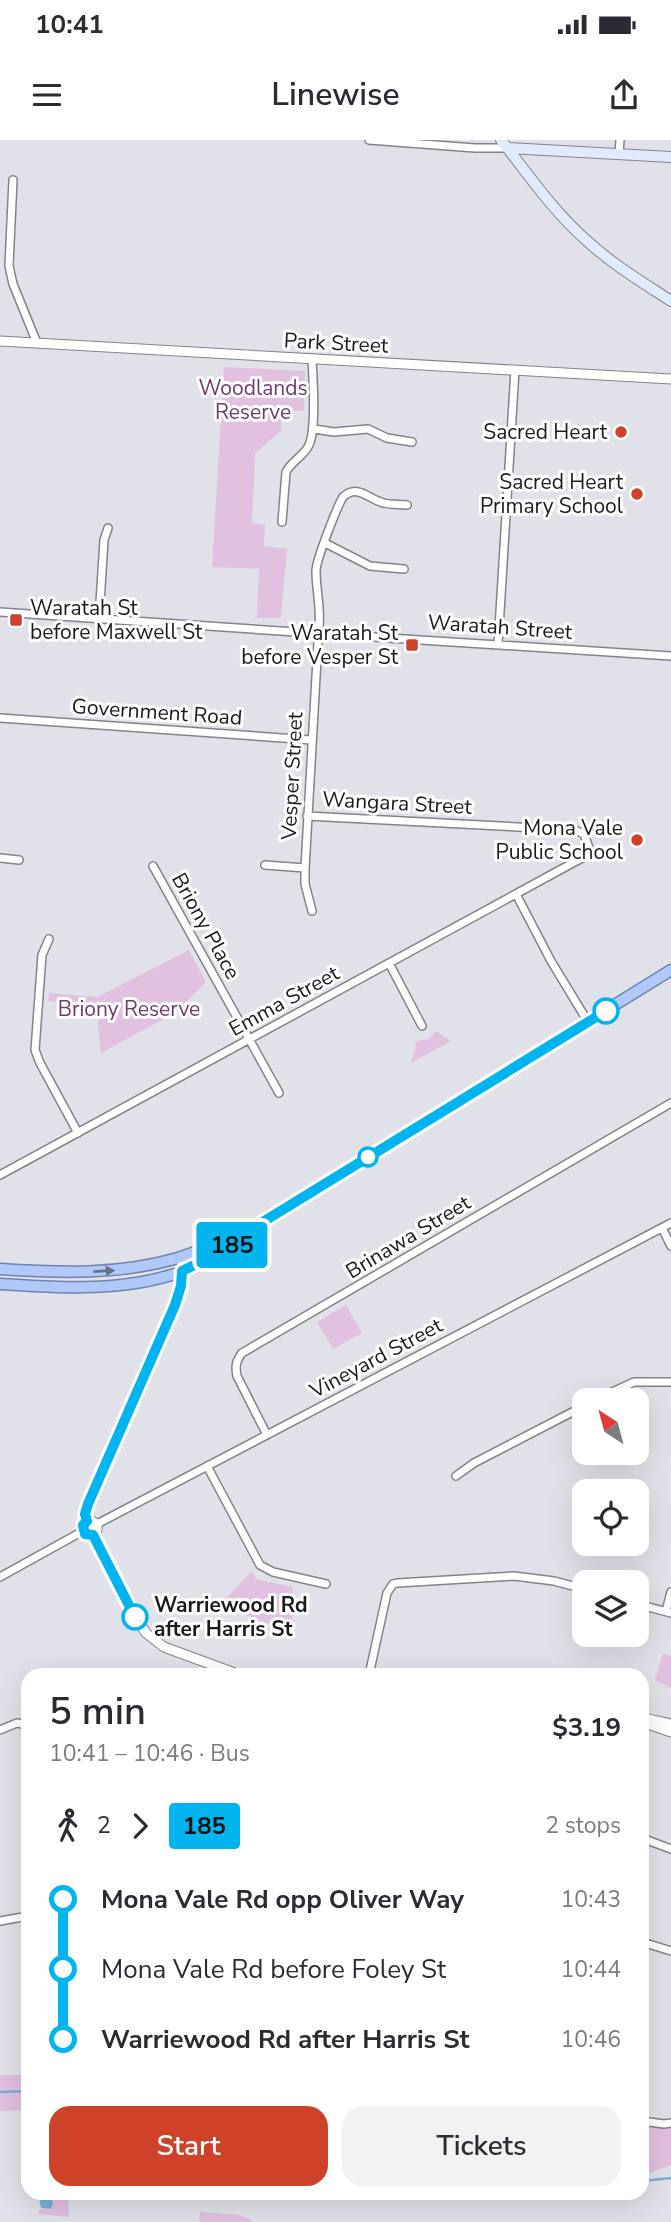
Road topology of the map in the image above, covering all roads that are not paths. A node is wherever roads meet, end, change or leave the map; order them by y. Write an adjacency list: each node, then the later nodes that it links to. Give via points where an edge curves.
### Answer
1 (369, 140): 3 (street, via 475,148)
2 (620, 140): 4 (street)
3 (504, 144): 4 (main road); 7 (main road, via 556,211 585,239)
4 (620, 154): 5 (main road)
5 (671, 157)
6 (13, 180): 9 (street, via 9,266)
7 (671, 301)
8 (0, 341): 9 (street, Park Street)
9 (37, 343): 10 (street, Park Street)
10 (312, 359): 11 (street, Park Street); 13 (street)
11 (515, 370): 12 (street, Park Street); 26 (street)
12 (671, 379)
13 (314, 429): 14 (street, via 368,429); 16 (street, via 306,451 286,472)
14 (412, 442)
15 (407, 505): 18 (street, via 348,492 339,502)
16 (282, 522)
17 (108, 528): 21 (street)
18 (325, 543): 19 (street, via 370,566); 22 (street, via 316,567)
19 (404, 569)
20 (0, 612): 21 (street)
21 (99, 618): 23 (street)
22 (319, 627): 23 (street); 24 (street)
23 (311, 633): 25 (street)
24 (327, 634): 25 (street); 26 (street, Waratah Street)
25 (318, 642): 29 (street, Vesper Street)
26 (498, 644): 27 (street, Waratah Street)
27 (671, 656)
28 (0, 718): 29 (street, Government Road)
29 (312, 740): 30 (street, Vesper Street)
30 (307, 816): 31 (street, Wangara Street, via 575,830 587,838 589,848); 36 (street, Vesper Street)
31 (584, 857): 37 (street, Emma Street)
32 (0, 858): 33 (street)
33 (19, 860)
34 (265, 864): 36 (street)
35 (153, 866): 44 (street, Briony Place)
36 (304, 868): 38 (street, Vesper Street)
37 (516, 894): 40 (street, Emma Street); 42 (street)
38 (312, 911)
39 (49, 939): 47 (street, via 42,955 36,1051)
40 (389, 963): 43 (street); 44 (street, Emma Street)
41 (671, 970): 42 (highway)
42 (588, 1022): 50 (highway)
43 (422, 1027)
44 (248, 1040): 45 (street, Briony Place); 47 (street, Emma Street)
45 (279, 1093)
46 (671, 1103): 60 (street, Brinawa Street, via 242,1353 235,1368 237,1376)
47 (78, 1133): 48 (street, Emma Street)
48 (0, 1175)
49 (671, 1223): 51 (street, Vineyard Street)
50 (253, 1228): 53 (highway); 55 (highway, via 224,1251)
51 (662, 1228): 52 (street); 60 (street, Vineyard Street)
52 (671, 1246)
53 (182, 1256): 54 (highway, one-way to 53, via 114,1271); 55 (street)
54 (0, 1269)
55 (182, 1271): 56 (highway, via 94,1288); 63 (street, via 175,1305 88,1504)
56 (0, 1284)
57 (671, 1382): 58 (street, via 634,1382)
58 (621, 1388)
59 (572, 1412): 62 (street)
60 (267, 1435): 61 (street, Vineyard Street)
61 (207, 1466): 64 (street, Vineyard Street); 67 (street, via 258,1562 273,1572)
62 (456, 1476)
63 (87, 1521): 64 (street); 65 (street, via 83,1525)
64 (97, 1524): 65 (street, via 97,1530)
65 (88, 1533): 66 (street); 72 (street, via 146,1633 164,1647)
66 (0, 1577)
67 (326, 1584)
68 (572, 1586): 73 (street, via 514,1576 393,1584)
69 (671, 1592): 71 (street)
70 (649, 1607): 71 (street)
71 (668, 1612)
72 (221, 1668)
73 (371, 1668)
74 (649, 1721): 77 (street)
75 (649, 1723): 79 (street)
76 (21, 1724): 78 (street)
77 (671, 1724)
78 (0, 1730)
79 (671, 1731)
80 (649, 1841): 81 (street)
81 (671, 1849)
82 (21, 1917): 83 (street)
83 (0, 1921)
84 (649, 1943): 85 (street)
85 (671, 1951)
86 (649, 2122): 87 (street)
87 (671, 2123)

